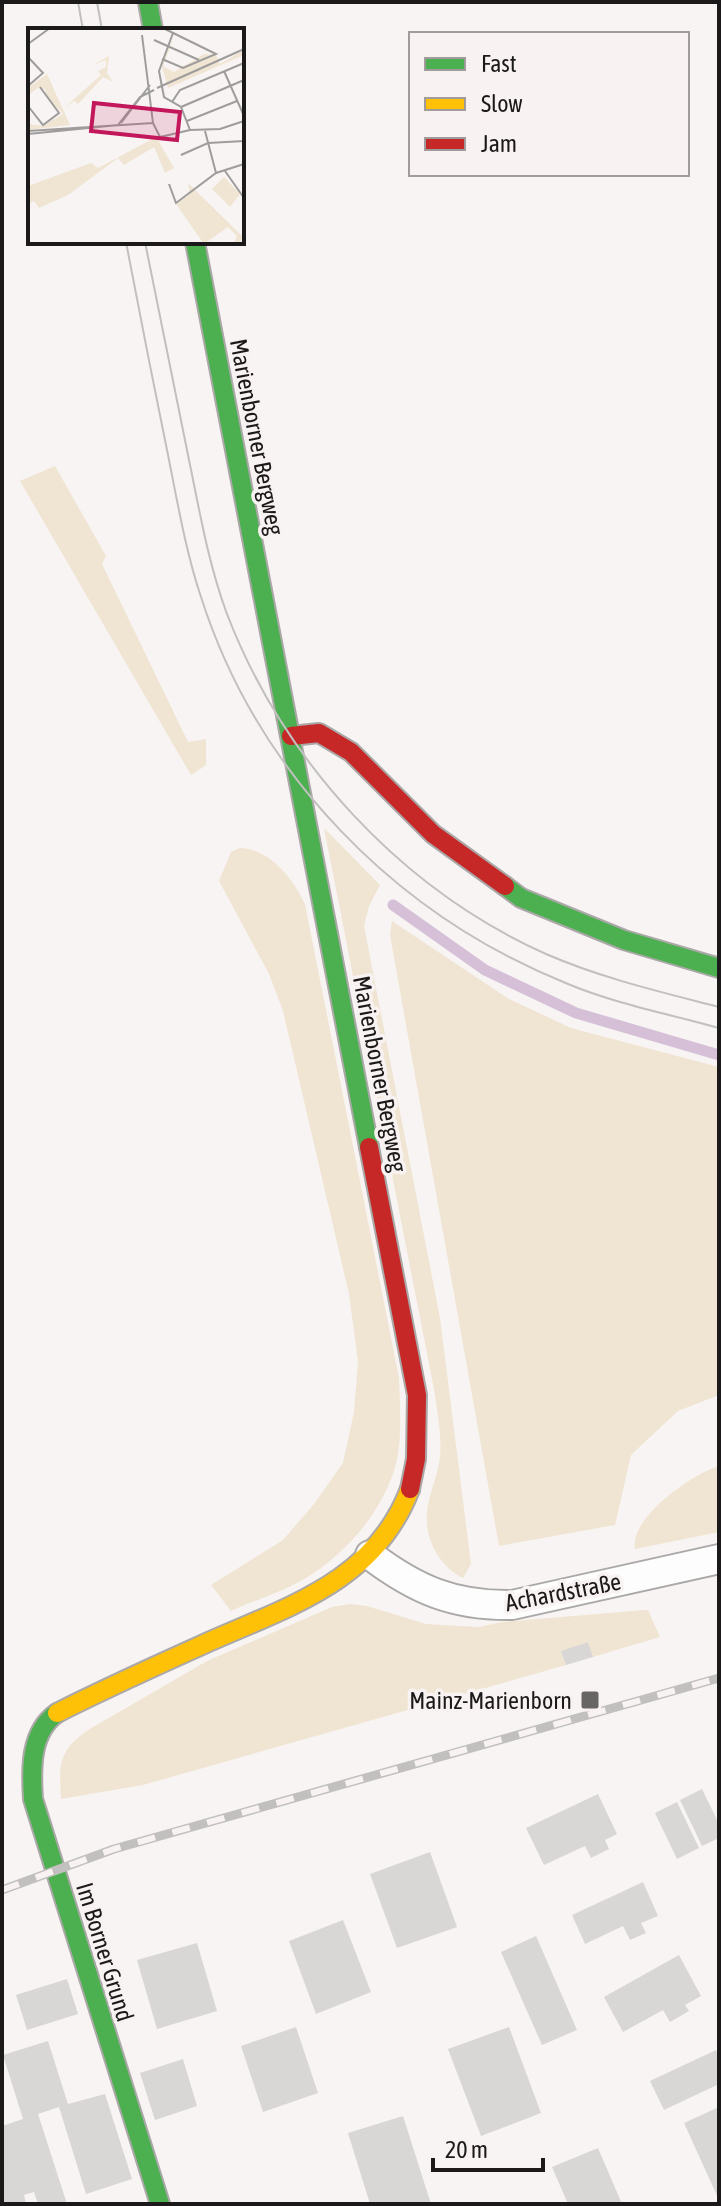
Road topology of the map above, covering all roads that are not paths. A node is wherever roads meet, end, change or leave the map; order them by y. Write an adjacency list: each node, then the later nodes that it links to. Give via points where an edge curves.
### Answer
1 (148, 2): 2 (street)
2 (153, 28)
3 (195, 244): 4 (street, Marienborner Bergweg)
4 (291, 736): 5 (street, via 319,733 351,752 433,834 521,898 624,940); 6 (street, Marienborner Bergweg, via 417,1395 420,1436 409,1493 399,1517)
5 (719, 968)
6 (370, 1555): 7 (street, Achardstraße, via 428,1592 491,1606); 8 (street, Marienborner Bergweg, via 321,1592)
7 (719, 1559)
8 (53, 1715): 9 (street, Im Borner Grund, via 40,1732 31,1765 33,1799)
9 (160, 2204)

